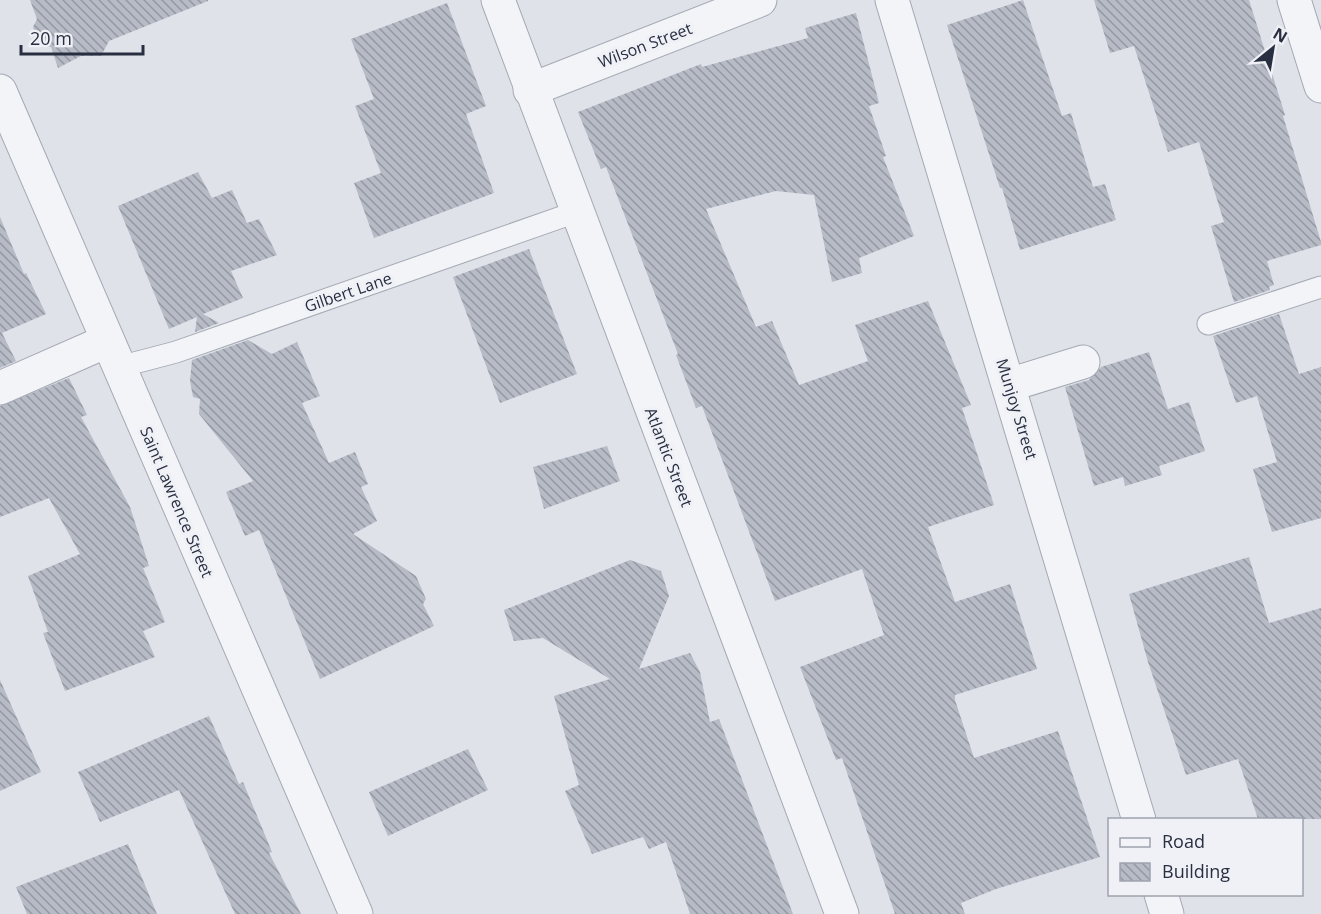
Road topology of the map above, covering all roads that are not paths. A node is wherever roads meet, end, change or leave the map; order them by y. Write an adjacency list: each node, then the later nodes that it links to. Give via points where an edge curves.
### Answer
1 (498, 0): 6 (street, Atlantic Street)
2 (760, 0): 6 (street, Wilson Street)
3 (892, 0): 13 (street, Munjoy Street)
4 (1294, 0): 5 (street)
5 (1321, 86)
6 (530, 90): 8 (street, Atlantic Street)
7 (0, 91): 11 (street, Saint Lawrence Street)
8 (576, 212): 11 (lane, Gilbert Lane, via 176,352); 18 (street, Atlantic Street)
9 (1321, 287): 10 (lane)
10 (1208, 324)
11 (113, 354): 14 (street); 17 (street, Saint Lawrence Street)
12 (1083, 362): 13 (street)
13 (1009, 385): 15 (street, Munjoy Street)
14 (0, 388)
15 (1139, 818)
16 (1162, 896): 19 (street)
17 (356, 914)
18 (843, 914)
19 (1167, 914)

